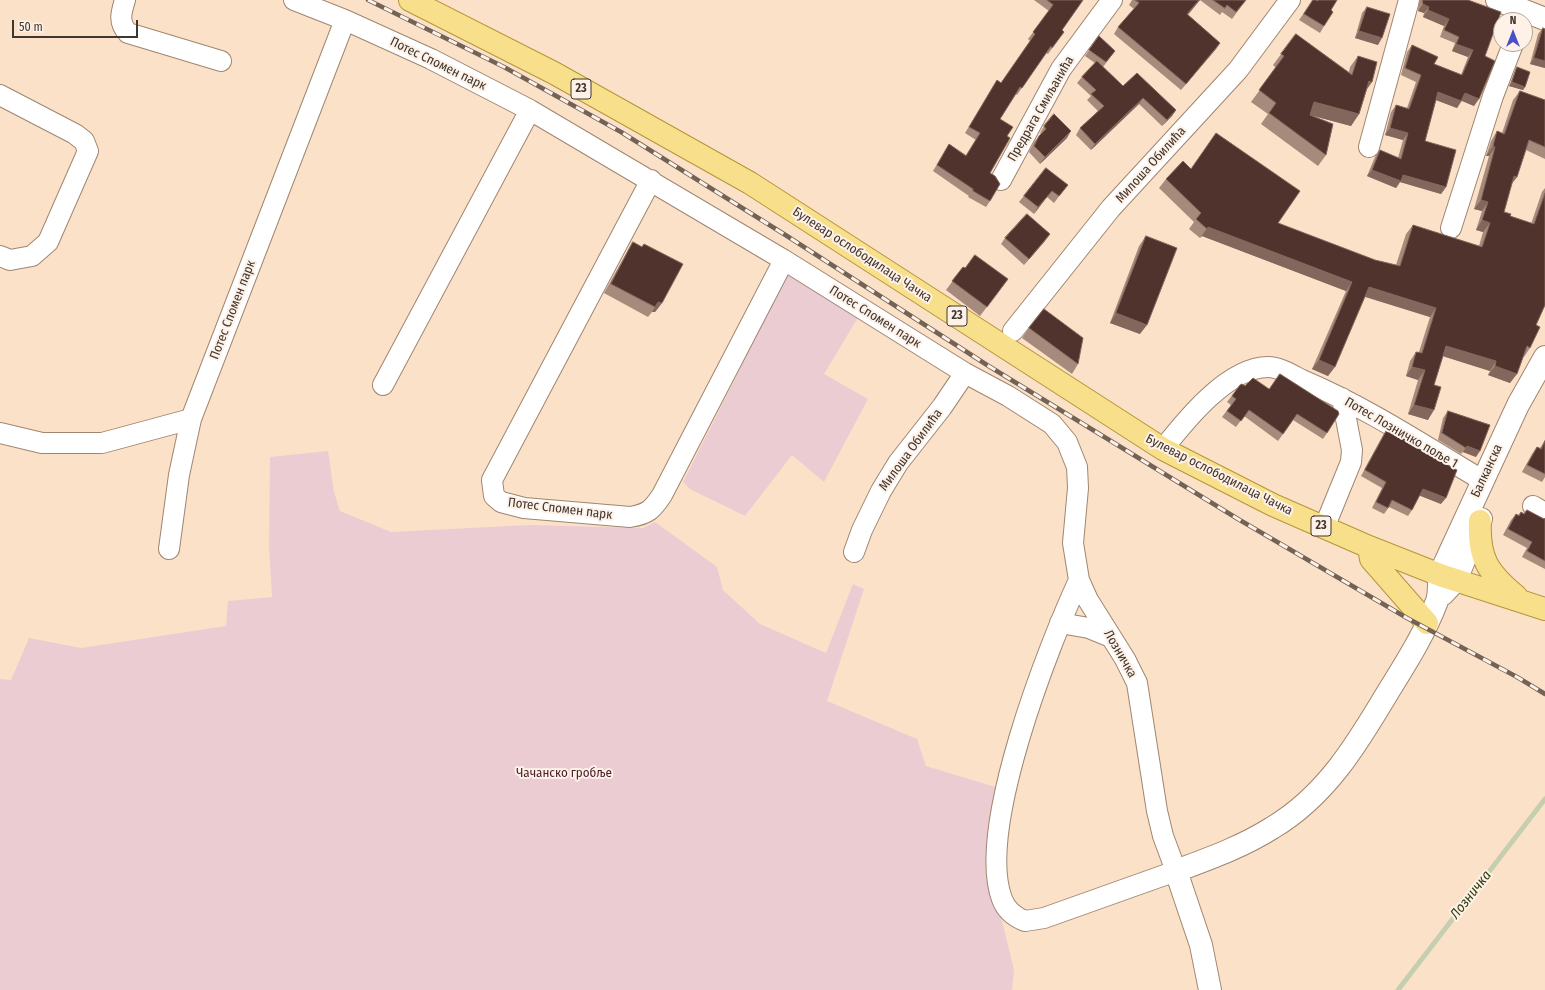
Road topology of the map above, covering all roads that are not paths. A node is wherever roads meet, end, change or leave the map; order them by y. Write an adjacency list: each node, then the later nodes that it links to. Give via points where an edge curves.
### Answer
1 (125, 0): 11 (street, via 120,14 121,26 128,33)
2 (294, 0): 9 (street, Потес Спомен парк)
3 (410, 0): 27 (main road, Булевар ослободилаца Чачка / 23, via 554,73 750,183)
4 (1112, 0): 16 (street, Предрага Смиљанића, via 1061,69)
5 (1290, 0): 20 (street, Милоша Обилића, via 1238,70 1111,208)
6 (1409, 0): 14 (street)
7 (1497, 0): 8 (street)
8 (1531, 12)
9 (345, 20): 13 (street, Потес Спомен парк); 25 (street, Потес Спомен парк)
10 (1510, 52): 17 (street, via 1493,96)
11 (221, 61)
12 (0, 95): 18 (street, via 75,134 84,141 88,151 48,242 32,256 10,260)
13 (530, 110): 15 (street, Потес Спомен парк); 23 (street)
14 (1370, 147)
15 (651, 180): 19 (street, Потес Спомен парк); 19 (street, Потес Спомен парк, via 492,480 494,496 500,502 524,508 630,517 644,514 654,507)
16 (1001, 180)
17 (1451, 228)
18 (0, 256)
19 (784, 260): 22 (street, Потес Спомен парк)
20 (1013, 331)
21 (1542, 364): 28 (street, Балканска, via 1518,405); 29 (street, Балканска, via 1530,408)
22 (965, 373): 33 (street, Милоша Обилића, via 898,463 881,491); 35 (street, Лозничка, via 1041,416 1052,424 1067,442 1078,475 1073,543)
23 (383, 384)
24 (1342, 398): 27 (street, Потес Лозничко поље 1, via 1276,369 1268,367 1255,370 1241,375 1193,411); 28 (street, Потес Лозничко поље 1, via 1392,424); 30 (street, via 1352,450 1351,462)
25 (190, 419): 26 (street, via 102,443 42,443); 32 (street, Потес Спомен парк)
26 (0, 433)
27 (1163, 449): 30 (main road, Булевар ослободилаца Чачка / 23, via 1252,495)
28 (1482, 480): 34 (street, Балканска)
29 (1480, 521): 34 (street, Балканска); 36 (main road, via 1481,547 1486,563 1499,582)
30 (1324, 528): 31 (main road, Булевар ослободилаца Чачка / 23)
31 (1370, 547): 34 (main road, Булевар ослободилаца Чачка / 23); 39 (main road, via 1371,559)
32 (169, 549)
33 (854, 552)
34 (1448, 577): 36 (main road, Булевар ослободилаца Чачка / 23); 39 (street)
35 (1079, 580): 38 (street); 40 (street, Лозничка)
36 (1523, 602): 37 (main road, Булевар ослободилаца Чачка / 23)
37 (1545, 609)
38 (1060, 623): 40 (street, via 1089,628); 41 (street, via 1016,753 999,823 996,864 1002,900 1016,917 1025,921 1035,920)
39 (1427, 623): 41 (street, via 1356,746 1328,782 1273,828 1221,854)
40 (1111, 637): 41 (street, Лозничка, via 1137,683 1157,811)
41 (1176, 871): 42 (street, Лозничка, via 1201,945)
42 (1210, 990)

